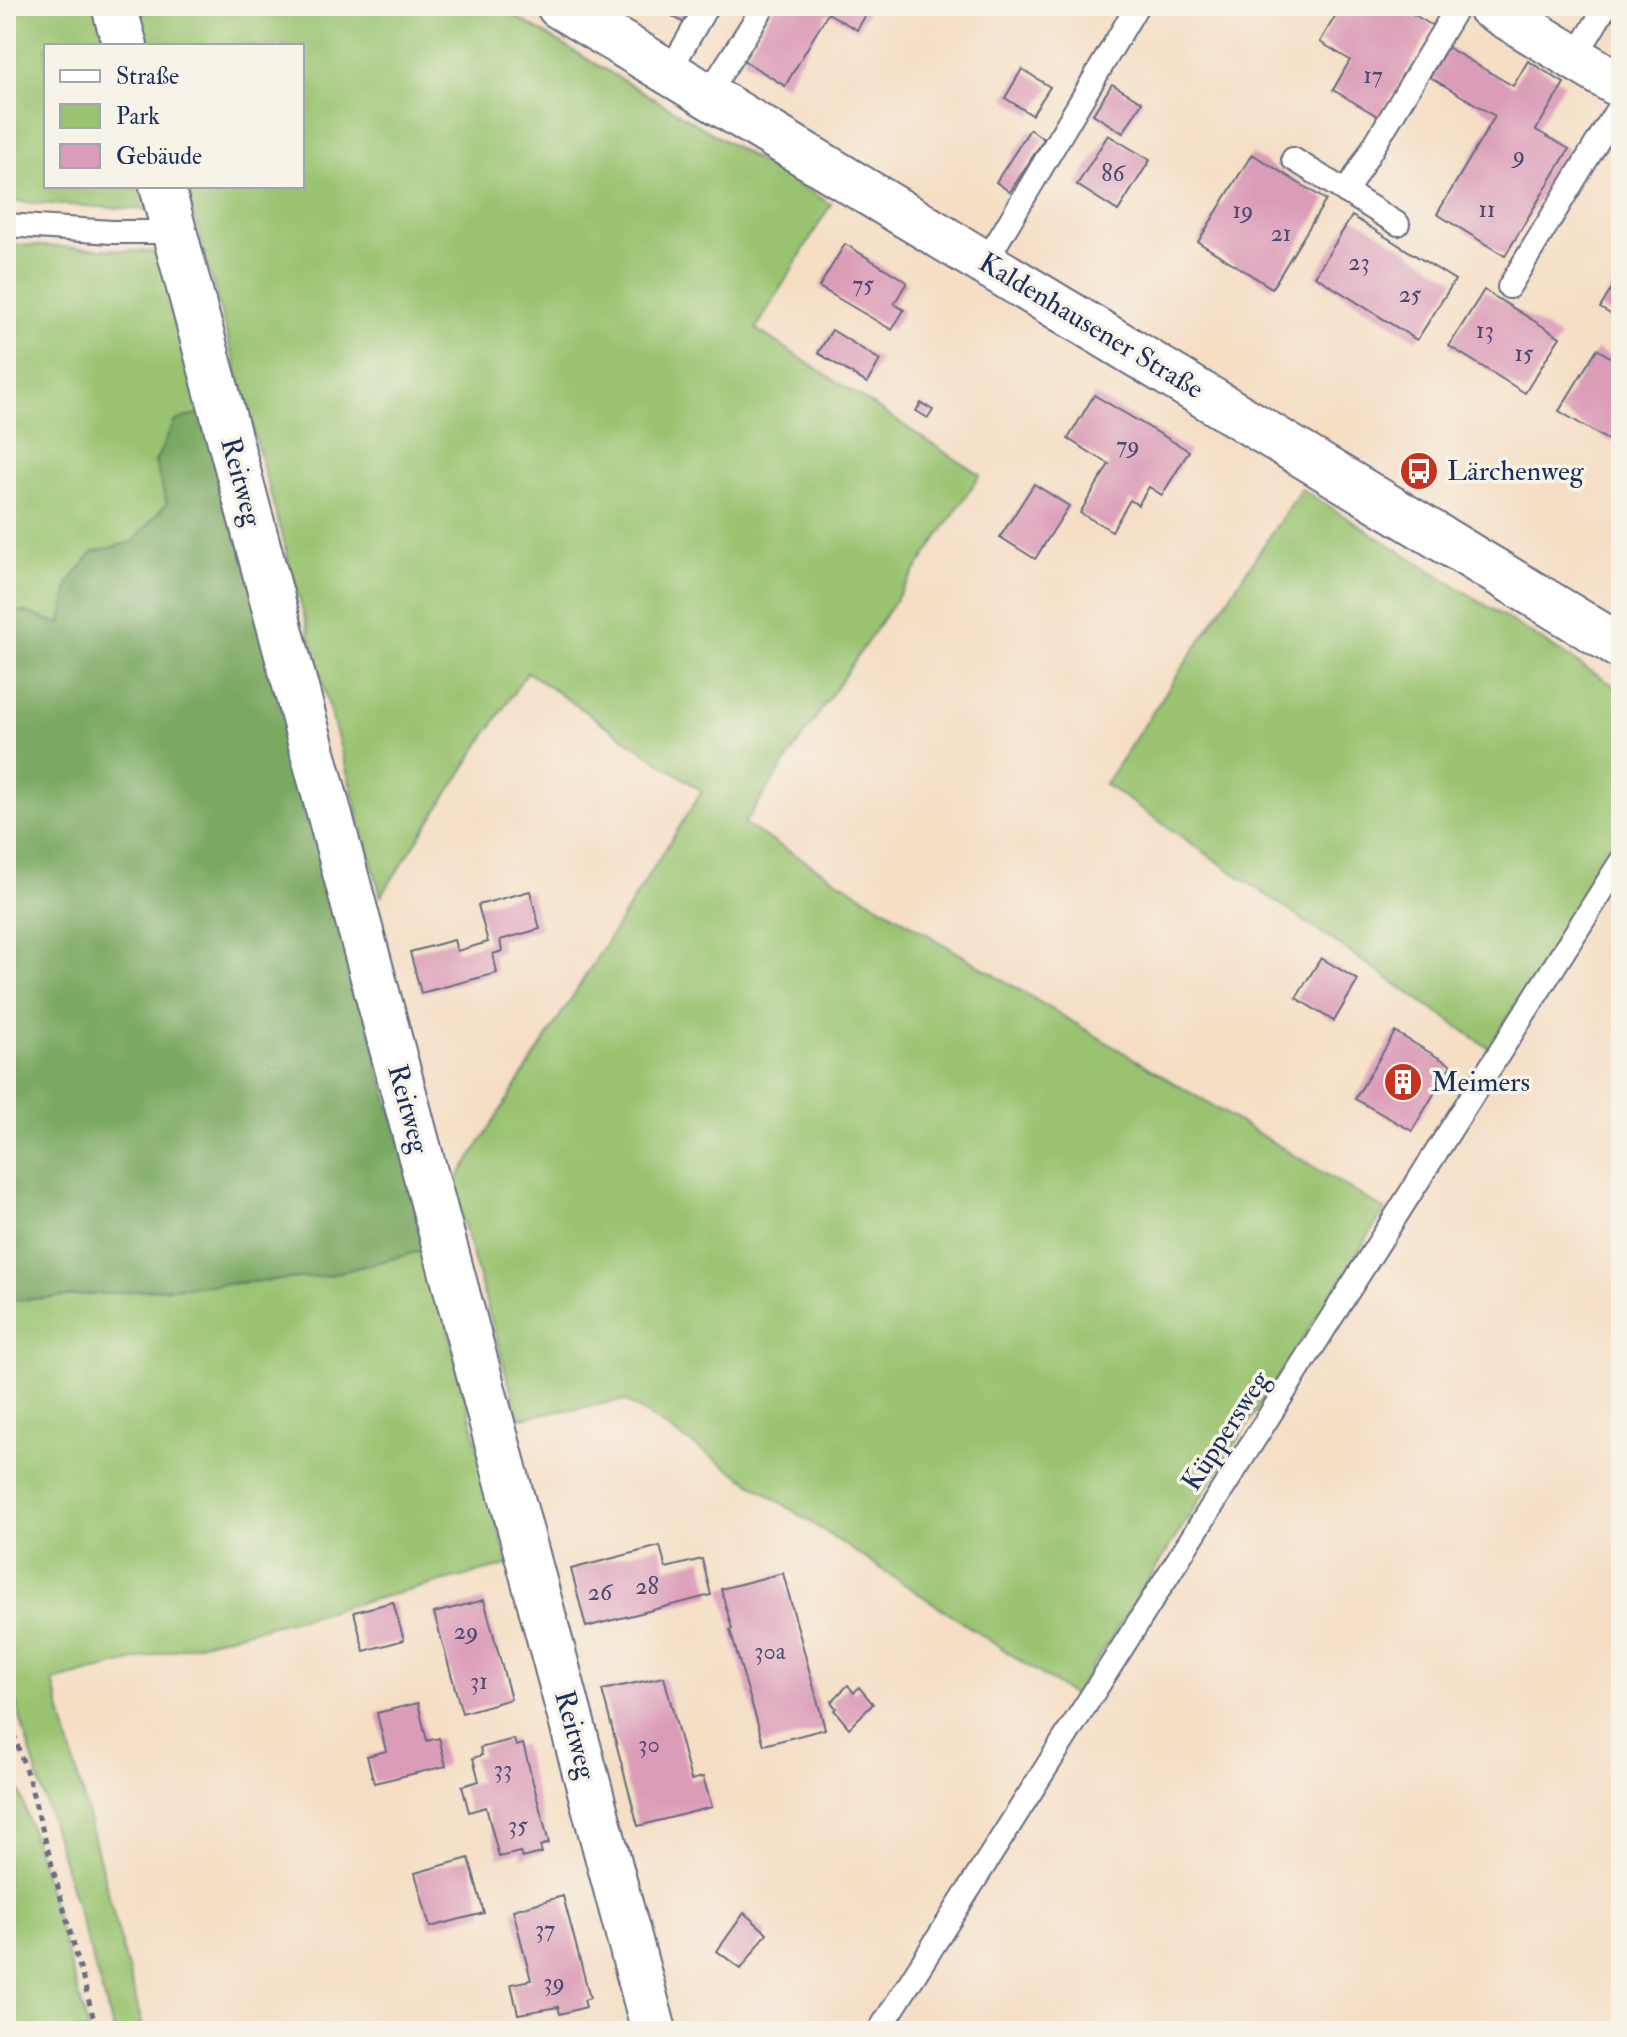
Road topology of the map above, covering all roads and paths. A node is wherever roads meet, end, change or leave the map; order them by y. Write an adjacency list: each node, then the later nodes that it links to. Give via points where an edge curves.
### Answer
1 (114, 6): 9 (street)
2 (559, 6): 11 (street, Kaldenhausener Straße)
3 (707, 6): 11 (lane)
4 (764, 6): 13 (lane)
5 (1137, 6): 21 (lane)
6 (1458, 6): 17 (lane)
7 (1489, 6): 10 (street)
8 (1606, 6): 10 (lane)
9 (124, 44)
10 (1575, 58): 12 (street)
11 (669, 72): 13 (street, Kaldenhausener Straße)
12 (1621, 86)
13 (708, 94): 21 (street, Kaldenhausener Straße)
14 (1621, 103): 22 (lane)
15 (1293, 159): 17 (lane)
16 (163, 188): 20 (street, Reitweg)
17 (1346, 192): 18 (lane)
18 (1398, 224)
19 (6, 225): 20 (lane)
20 (175, 232): 27 (street, Reitweg)
21 (985, 263): 23 (street, Kaldenhausener Straße)
22 (1509, 287)
23 (1621, 647)
24 (1621, 861): 28 (lane, Küppersweg)
25 (6, 1711): 26 (path)
26 (97, 2031)
27 (654, 2031)
28 (879, 2031)

